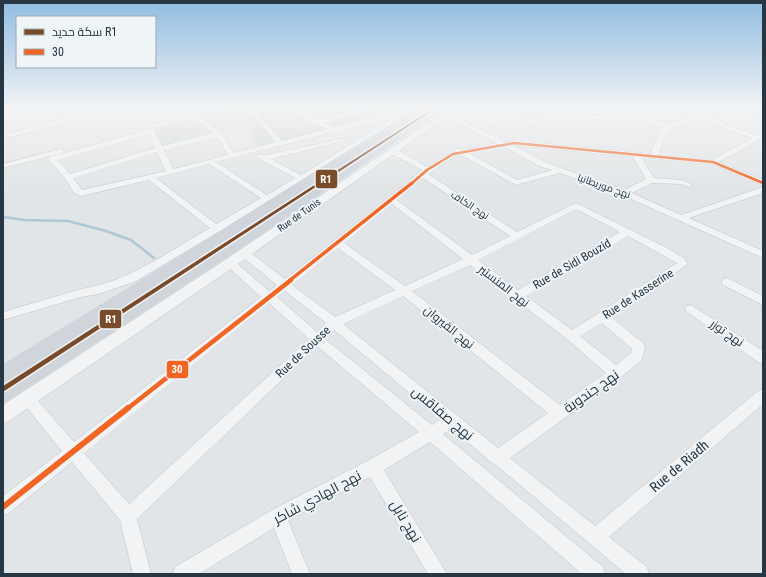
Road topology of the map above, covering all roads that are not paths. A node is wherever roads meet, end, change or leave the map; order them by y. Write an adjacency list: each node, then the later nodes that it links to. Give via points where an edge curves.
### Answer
1 (115, 136): 28 (street)
2 (133, 136): 32 (street, via 52,160)
3 (152, 136): 18 (street)
4 (211, 136): 18 (street)
5 (220, 136): 22 (street)
6 (274, 136): 16 (street)
7 (310, 136): 16 (street)
8 (345, 136): 14 (street)
9 (369, 136): 15 (street)
10 (415, 136): 20 (street, Rue de Tunis)
11 (488, 136): 17 (street, نهج موريطانيا)
12 (662, 136): 24 (street)
13 (761, 137): 27 (street)
14 (349, 138): 15 (street); 25 (street)
15 (359, 142): 34 (street)
16 (280, 143): 19 (street)
17 (503, 144): 21 (street); 23 (street); 30 (street, نهج موريطانيا)
18 (159, 149): 29 (street); 32 (street)
19 (251, 150): 22 (street); 25 (street)
20 (393, 151): 31 (street, نهج الكاف); 48 (street, Rue de Tunis)
21 (460, 151): 30 (street, via 516,183); 31 (street)
22 (232, 155): 26 (street)
23 (636, 155): 24 (street); 35 (street)
24 (654, 156): 27 (street)
25 (264, 158): 34 (street)
26 (208, 161): 29 (street); 40 (street)
27 (713, 162): 36 (street)
28 (3, 166)
29 (170, 171): 33 (street)
30 (558, 171): 39 (street, نهج موريطانيا)
31 (425, 172): 41 (street); 46 (street, نهج الكاف)
32 (68, 177): 33 (street, via 78,192)
33 (150, 177): 44 (street)
34 (301, 178): 40 (street)
35 (651, 180): 37 (street, via 682,182); 39 (street)
36 (763, 183)
37 (689, 185)
38 (763, 190): 43 (street)
39 (625, 193): 43 (street, نهج موريطانيا)
40 (266, 198): 44 (street)
41 (392, 200): 47 (street); 50 (street, نهج المنستير)
42 (576, 206): 45 (street, Rue de Kasserine); 46 (street, Rue de Sousse)
43 (681, 218): 49 (street, نهج موريطانيا)
44 (217, 229): 55 (street, via 132,278)
45 (626, 233): 57 (street, Rue de Sidi Bouzid); 61 (street, Rue de Kasserine, via 661,249 683,264)
46 (516, 236): 50 (street, Rue de Sousse)
47 (337, 242): 53 (street); 54 (street, نهج القيروان)
48 (244, 253): 51 (street, Rue de Tunis); 53 (street, نهج صفاقس)
49 (763, 254)
50 (471, 260): 54 (street, Rue de Sousse); 57 (street, نهج المنستير)
51 (230, 264): 56 (street, نهج صفاقس); 69 (street, Rue de Tunis)
52 (728, 282): 58 (street)
53 (284, 284): 56 (street); 63 (street, نهج صفاقس)
54 (403, 290): 63 (street, Rue de Sousse); 70 (street, نهج القيروان)
55 (94, 291): 60 (street); 62 (street, via 81,298)
56 (269, 296): 65 (street, نهج صفاقس); 74 (street)
57 (517, 296): 64 (street, نهج المنستير)
58 (763, 301)
59 (691, 308): 66 (street, نهج توزر)
60 (3, 316)
61 (603, 317): 64 (street, Rue de Kasserine); 67 (street, نهج جندوبة, via 640,349 637,356)
62 (3, 323)
63 (334, 323): 65 (street, Rue de Sousse); 72 (street, نهج صفاقس)
64 (571, 336): 67 (street, نهج المنستير)
65 (317, 339): 73 (street, نهج صفاقس); 78 (street, Rue de Sousse)
66 (763, 358)
67 (616, 374): 70 (street, نهج جندوبة)
68 (763, 395): 80 (street, Rue de Riadh)
69 (27, 398): 71 (street, Rue de Tunis); 74 (street)
70 (559, 413): 75 (street, نهج جندوبة)
71 (3, 415)
72 (452, 421): 73 (street, نهج الهادي شاكر); 75 (street, نهج صفاقس)
73 (431, 433): 76 (street, نهج الهادي شاكر); 85 (street, نهج صفاقس)
74 (74, 452): 77 (street); 78 (street)
75 (497, 458): 80 (street, نهج صفاقس)
76 (373, 467): 79 (street, نهج الهادي شاكر); 84 (street, نهج نابل)
77 (3, 507)
78 (128, 516): 81 (street)
79 (278, 516): 82 (street, نهج الهادي شاكر); 83 (street)
80 (595, 538): 86 (street, نهج صفاقس)
81 (142, 574)
82 (182, 574)
83 (301, 574)
84 (438, 574)
85 (596, 574)
86 (640, 574)

